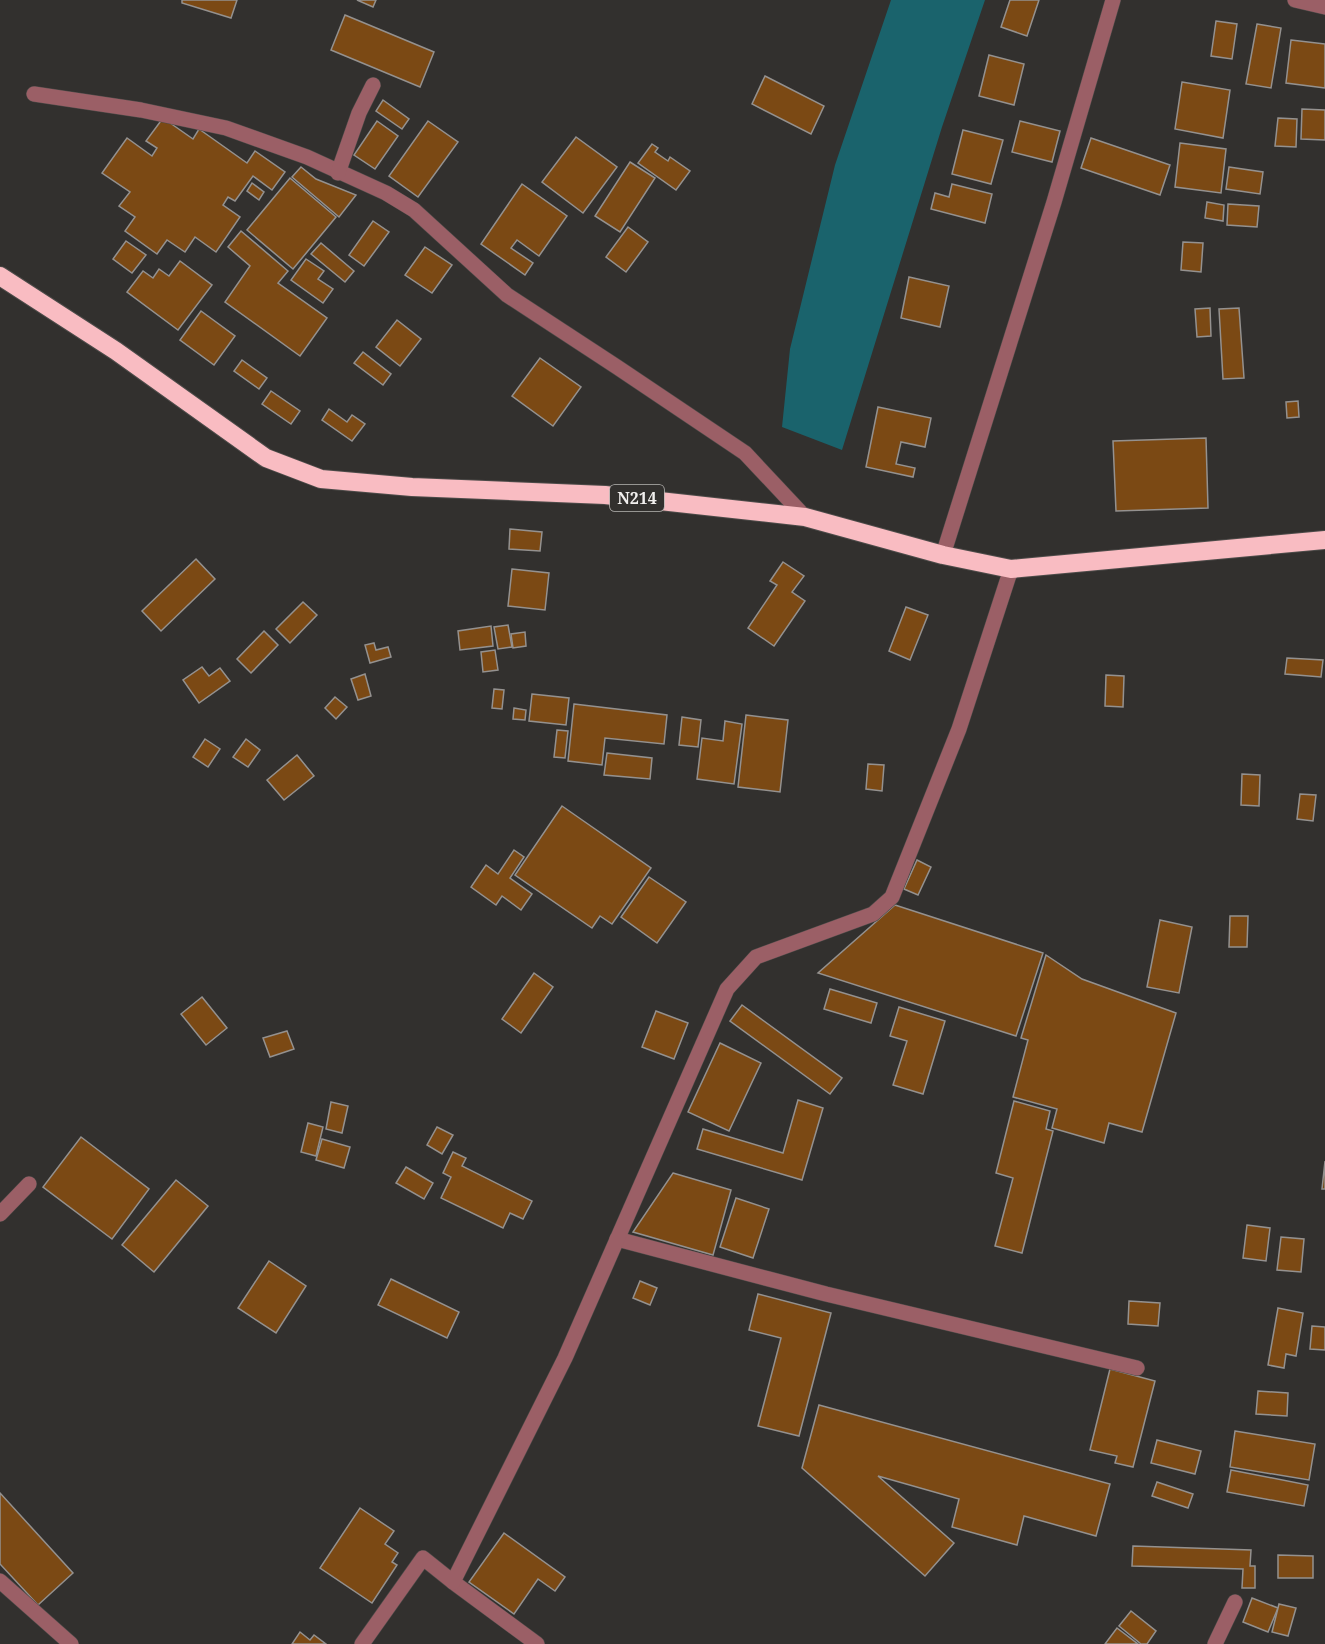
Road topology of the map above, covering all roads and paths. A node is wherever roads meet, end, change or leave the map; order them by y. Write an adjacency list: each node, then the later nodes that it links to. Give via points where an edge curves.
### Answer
1 (1113, 0): 10 (street)
2 (1295, 0): 3 (street)
3 (1325, 7)
4 (374, 85): 6 (street, via 359,113)
5 (33, 94): 6 (street, via 226,128 307,157)
6 (338, 173): 8 (street, via 386,193 414,210 507,295 745,453)
7 (0, 276): 8 (highway, N214, via 116,351 266,458 321,479 605,495)
8 (805, 517): 10 (highway, N214)
9 (1325, 540): 11 (highway, N214)
10 (943, 555): 11 (highway, N214)
11 (1011, 569): 14 (street, via 959,729 892,897 873,914 756,957 727,989)
12 (29, 1184): 13 (street)
13 (0, 1214)
14 (617, 1239): 15 (street, via 826,1294); 17 (street, via 565,1359)
15 (1137, 1368)
16 (0, 1581): 19 (street)
17 (453, 1582): 20 (street, via 423,1558); 21 (street)
18 (1235, 1602): 22 (street)
19 (71, 1644)
20 (362, 1644)
21 (537, 1644)
22 (1215, 1644)

